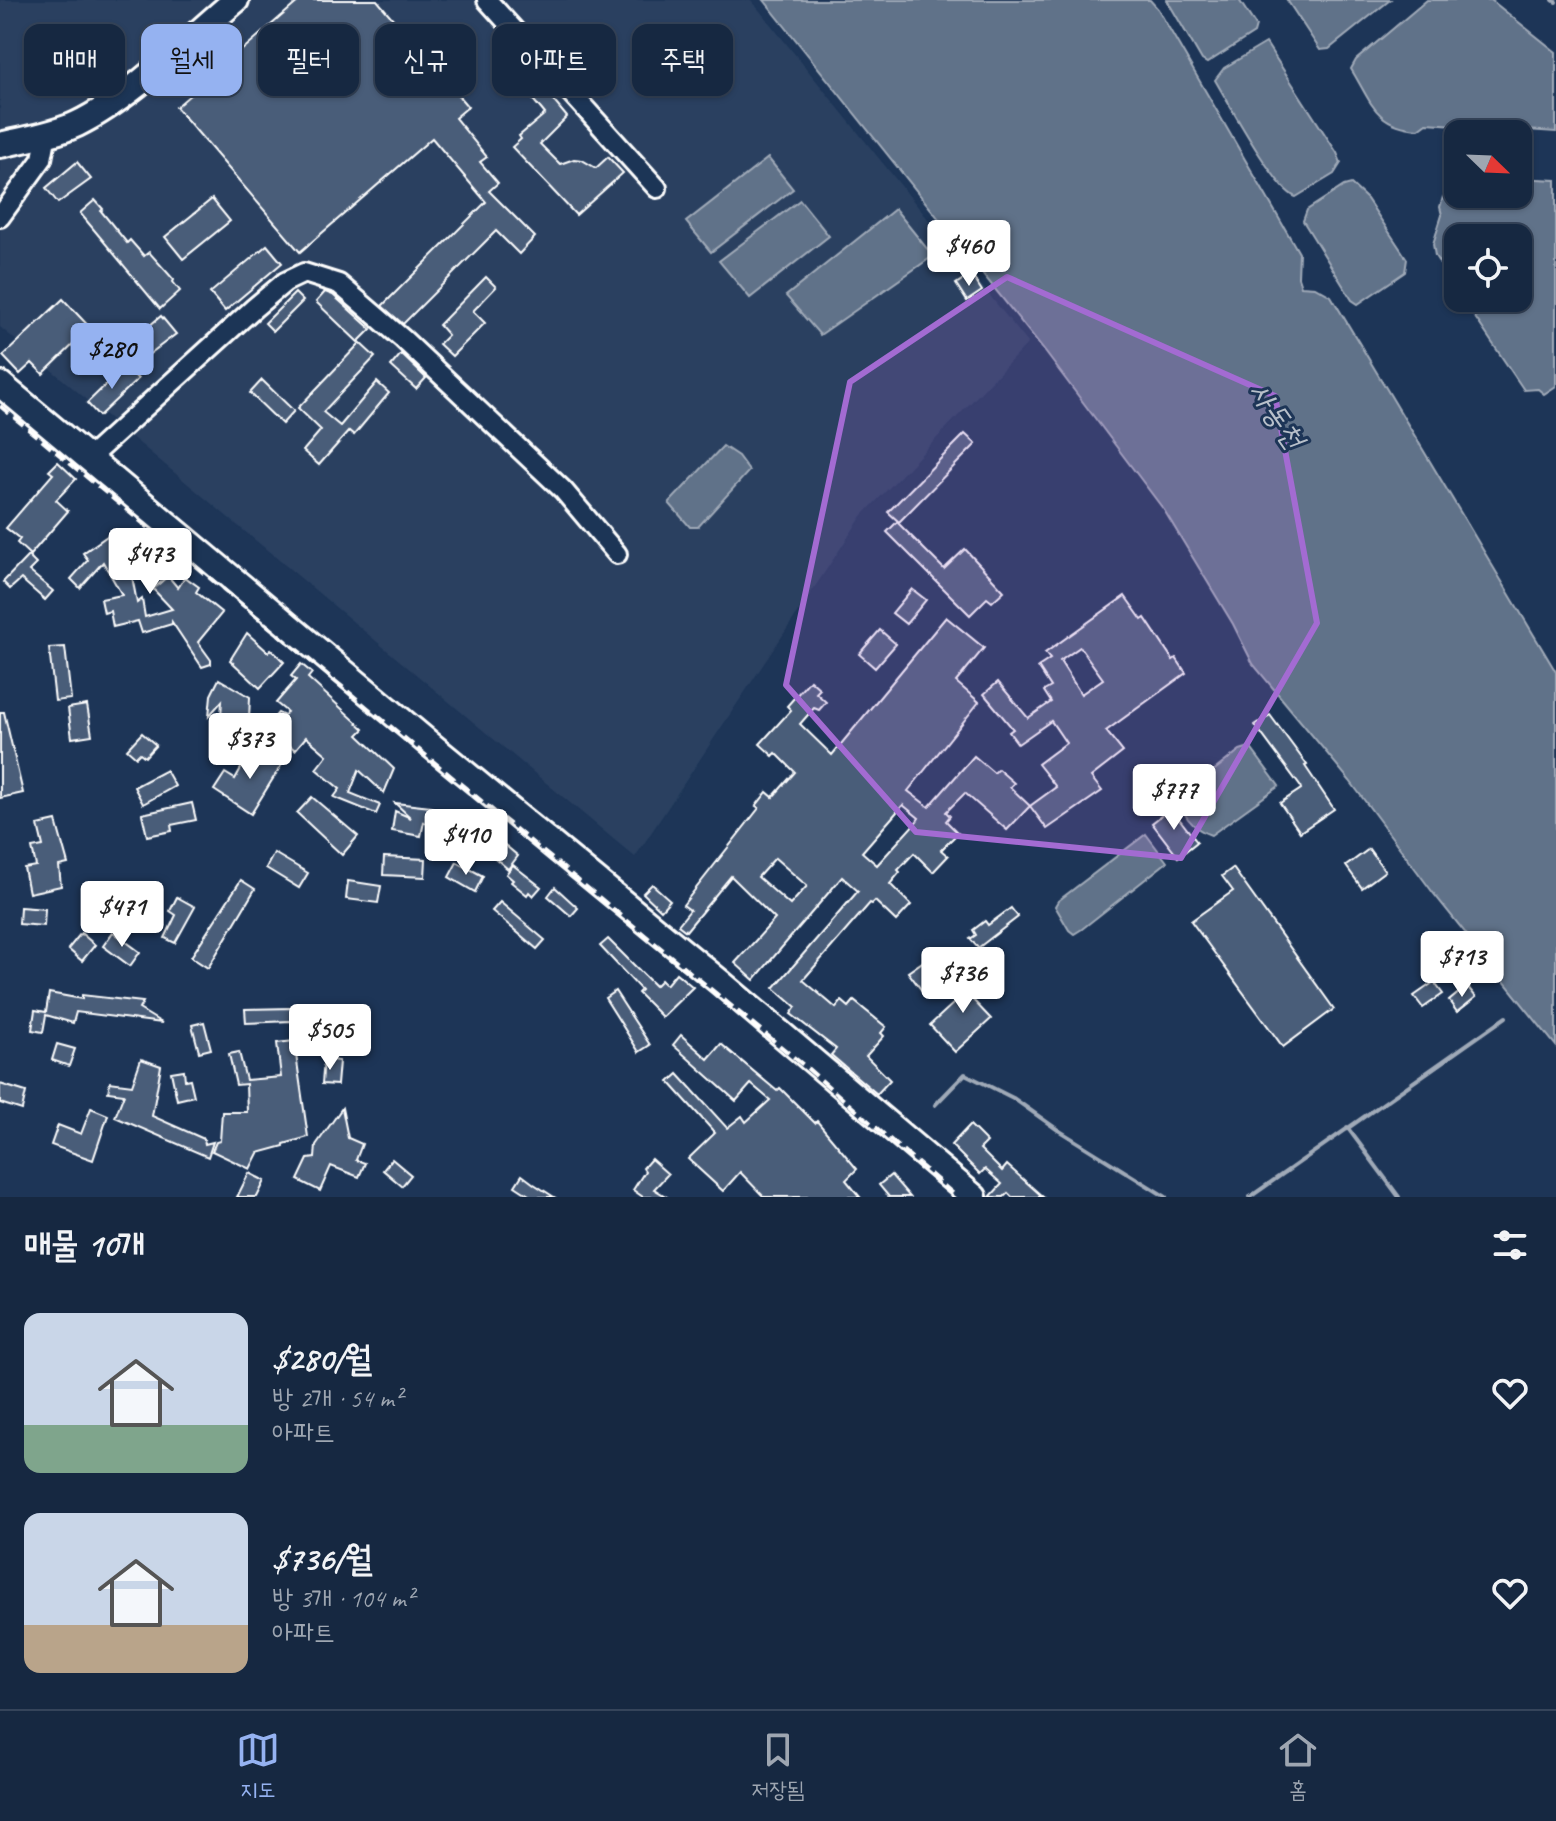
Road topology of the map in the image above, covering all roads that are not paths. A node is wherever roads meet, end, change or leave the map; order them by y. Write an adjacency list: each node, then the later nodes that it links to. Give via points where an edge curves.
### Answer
1 (236, 0): 3 (main road, via 117,100 73,126)
2 (487, 0): 5 (street)
3 (47, 133): 4 (main road); 6 (street, via 42,159)
4 (0, 145)
5 (657, 188)
6 (0, 217)
7 (0, 384): 8 (main road)
8 (90, 457): 9 (street, via 264,299 304,273 339,284 403,339 563,490); 10 (main road)
9 (617, 554)
10 (974, 1197)

